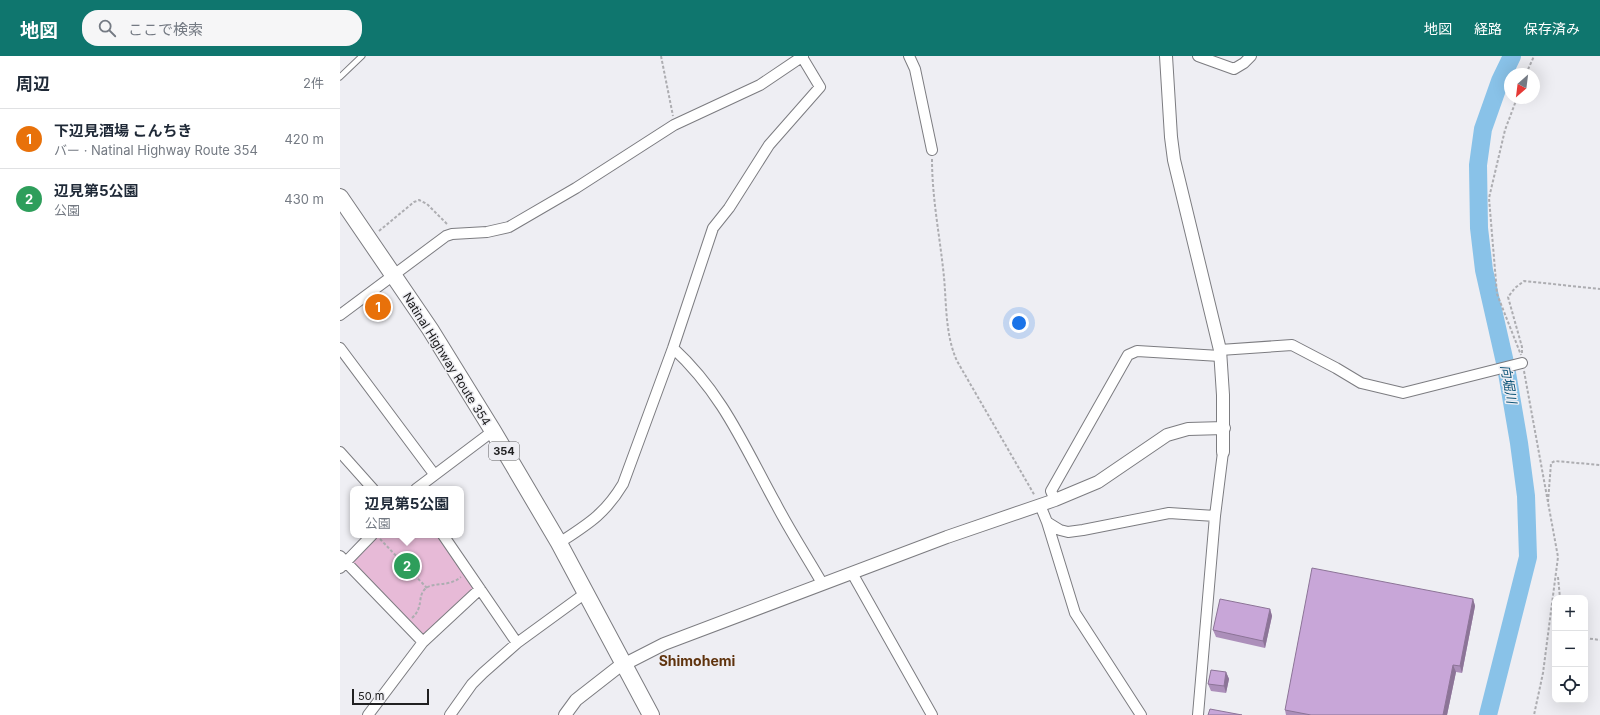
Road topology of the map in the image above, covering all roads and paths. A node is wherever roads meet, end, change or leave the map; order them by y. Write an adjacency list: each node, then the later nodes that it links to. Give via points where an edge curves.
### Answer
1 (362, 56): 10 (lane)
2 (661, 56): 12 (path)
3 (909, 56): 13 (street, via 915,69)
4 (1166, 56): 22 (street, via 1170,137 1174,160)
5 (1198, 56): 6 (street, via 1234,69)
6 (1251, 56)
7 (1534, 56): 9 (path)
8 (802, 57): 12 (street, via 760,85); 21 (street, via 820,88 769,145 713,228)
9 (1529, 68)
10 (340, 77)
11 (1515, 104): 18 (path, via 1505,130 1489,198 1498,294 1522,358 1522,347 1508,298 1515,288 1524,281)
12 (674, 126): 15 (street, via 509,227)
13 (932, 150): 34 (path, via 932,188 951,348)
14 (340, 197): 16 (highway, Natinal Highway Route 354 / 354)
15 (467, 233): 16 (path, via 453,229 427,204 419,200); 17 (street, via 446,236)
16 (369, 239): 17 (highway, Natinal Highway Route 354 / 354)
17 (394, 276): 19 (street); 25 (highway, Natinal Highway Route 354 / 354)
18 (1600, 289)
19 (340, 315)
20 (340, 348): 29 (street)
21 (672, 348): 40 (street, via 623,484 602,513); 45 (street, via 724,407 776,505)
22 (1220, 353): 23 (street, via 1292,345 1361,383 1403,393); 24 (street); 32 (street, via 1137,351 1128,355 1051,491)
23 (1519, 364): 33 (path)
24 (1224, 428): 27 (street); 32 (street, via 1188,429 1167,435 1098,482)
25 (493, 431): 29 (street); 40 (highway, Natinal Highway Route 354 / 354)
26 (340, 452): 30 (street)
27 (1223, 452): 35 (street)
28 (1600, 465): 33 (path, via 1555,461 1551,463)
29 (434, 474): 31 (street)
30 (370, 486)
31 (420, 486)
32 (1055, 500): 34 (street)
33 (1548, 504): 43 (path, via 1558,557)
34 (1040, 505): 36 (street); 44 (street)
35 (1215, 516): 36 (street, via 1169,513 1068,532); 62 (street)
36 (1047, 522): 61 (street, via 1075,613)
37 (369, 538): 41 (street)
38 (380, 538): 46 (path)
39 (445, 538): 42 (street)
40 (559, 543): 48 (highway, Natinal Highway Route 354 / 354)
41 (342, 562): 50 (street)
42 (467, 571): 46 (path, via 453,582 435,584); 47 (street)
43 (1557, 572): 49 (path); 63 (path, via 1543,673)
44 (852, 573): 45 (street); 60 (street)
45 (822, 583): 55 (street, via 664,644)
46 (427, 588): 50 (path, via 421,597 419,610)
47 (480, 589): 53 (street); 54 (street)
48 (587, 592): 54 (street); 55 (highway, Natinal Highway Route 354 / 354)
49 (1560, 595)
50 (406, 624): 53 (street)
51 (1588, 638): 52 (path)
52 (1600, 640)
53 (423, 642): 56 (street)
54 (517, 643): 57 (street, via 472,684)
55 (624, 665): 58 (street, via 576,700); 59 (highway, Natinal Highway Route 354 / 354)
56 (368, 715)
57 (450, 715)
58 (565, 715)
59 (651, 715)
60 (932, 715)
61 (1141, 715)
62 (1198, 715)
63 (1534, 715)

